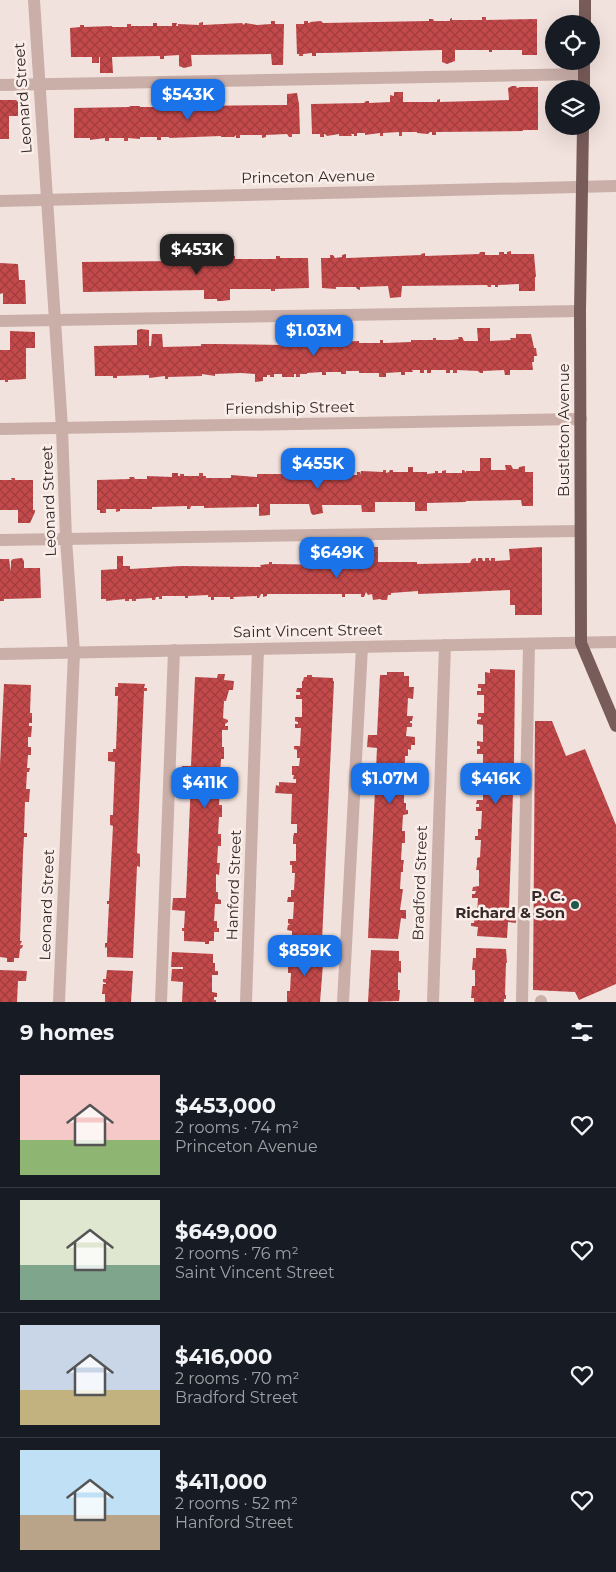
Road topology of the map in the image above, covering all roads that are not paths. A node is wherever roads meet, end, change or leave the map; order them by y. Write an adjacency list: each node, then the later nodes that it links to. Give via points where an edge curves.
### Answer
1 (34, 0): 7 (street, Leonard Street)
2 (585, 0): 3 (main road)
3 (585, 15)
4 (584, 70): 5 (main road)
5 (584, 74): 6 (main road); 7 (street)
6 (584, 80)
7 (38, 84): 8 (street); 12 (street, Leonard Street)
8 (0, 85)
9 (583, 135): 10 (main road, Bustleton Avenue)
10 (582, 186): 11 (street, Princeton Avenue); 12 (street, Princeton Avenue); 14 (main road, Bustleton Avenue)
11 (616, 186)
12 (46, 200): 13 (street, Princeton Avenue); 15 (street, Leonard Street)
13 (0, 201)
14 (580, 311): 15 (street); 17 (main road, Bustleton Avenue)
15 (55, 318): 16 (street); 18 (street, Leonard Street)
16 (0, 320)
17 (581, 419): 18 (street, Friendship Street); 20 (main road, Bustleton Avenue)
18 (62, 428): 19 (street, Friendship Street); 21 (street, Leonard Street)
19 (0, 429)
20 (580, 531): 21 (street); 24 (main road, Bustleton Avenue)
21 (66, 539): 22 (street); 30 (street, Leonard Street)
22 (0, 540)
23 (616, 642): 24 (street, Saint Vincent Street)
24 (581, 643): 25 (street, Saint Vincent Street); 32 (main road, Bustleton Avenue)
25 (529, 644): 26 (street, Saint Vincent Street); 38 (street)
26 (445, 645): 27 (street, Saint Vincent Street); 37 (street, Bradford Street)
27 (362, 647): 28 (street, Saint Vincent Street); 36 (street)
28 (258, 649): 29 (street, Saint Vincent Street); 35 (street, Hanford Street)
29 (174, 650): 30 (street, Saint Vincent Street); 34 (street)
30 (74, 653): 31 (street, Saint Vincent Street); 33 (street, Leonard Street)
31 (0, 654)
32 (616, 726)
33 (59, 1002)
34 (161, 1002)
35 (246, 1002)
36 (343, 1002)
37 (433, 1002)
38 (522, 1002)

